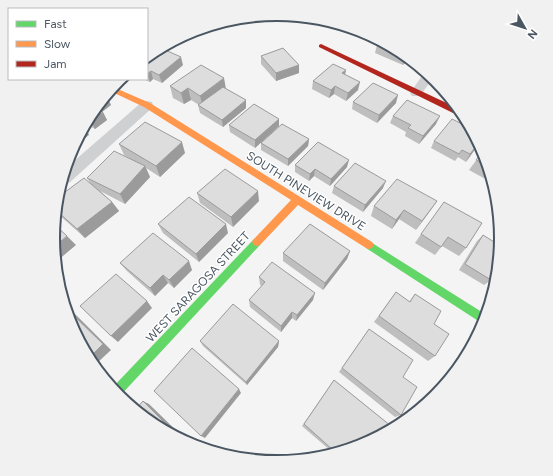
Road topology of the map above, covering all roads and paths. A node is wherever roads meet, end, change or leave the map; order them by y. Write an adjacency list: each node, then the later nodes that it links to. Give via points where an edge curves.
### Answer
1 (321, 46): 4 (street)
2 (426, 81): 4 (street)
3 (117, 91): 5 (street, SOUTH PINEVIEW DRIVE)
4 (416, 93): 6 (street)
5 (147, 105): 7 (street); 8 (street, SOUTH PINEVIEW DRIVE)
6 (451, 109)
7 (69, 174)
8 (298, 199): 9 (street, SOUTH PINEVIEW DRIVE); 10 (street, WEST SARAGOSA STREET)
9 (479, 316)
10 (120, 388)

